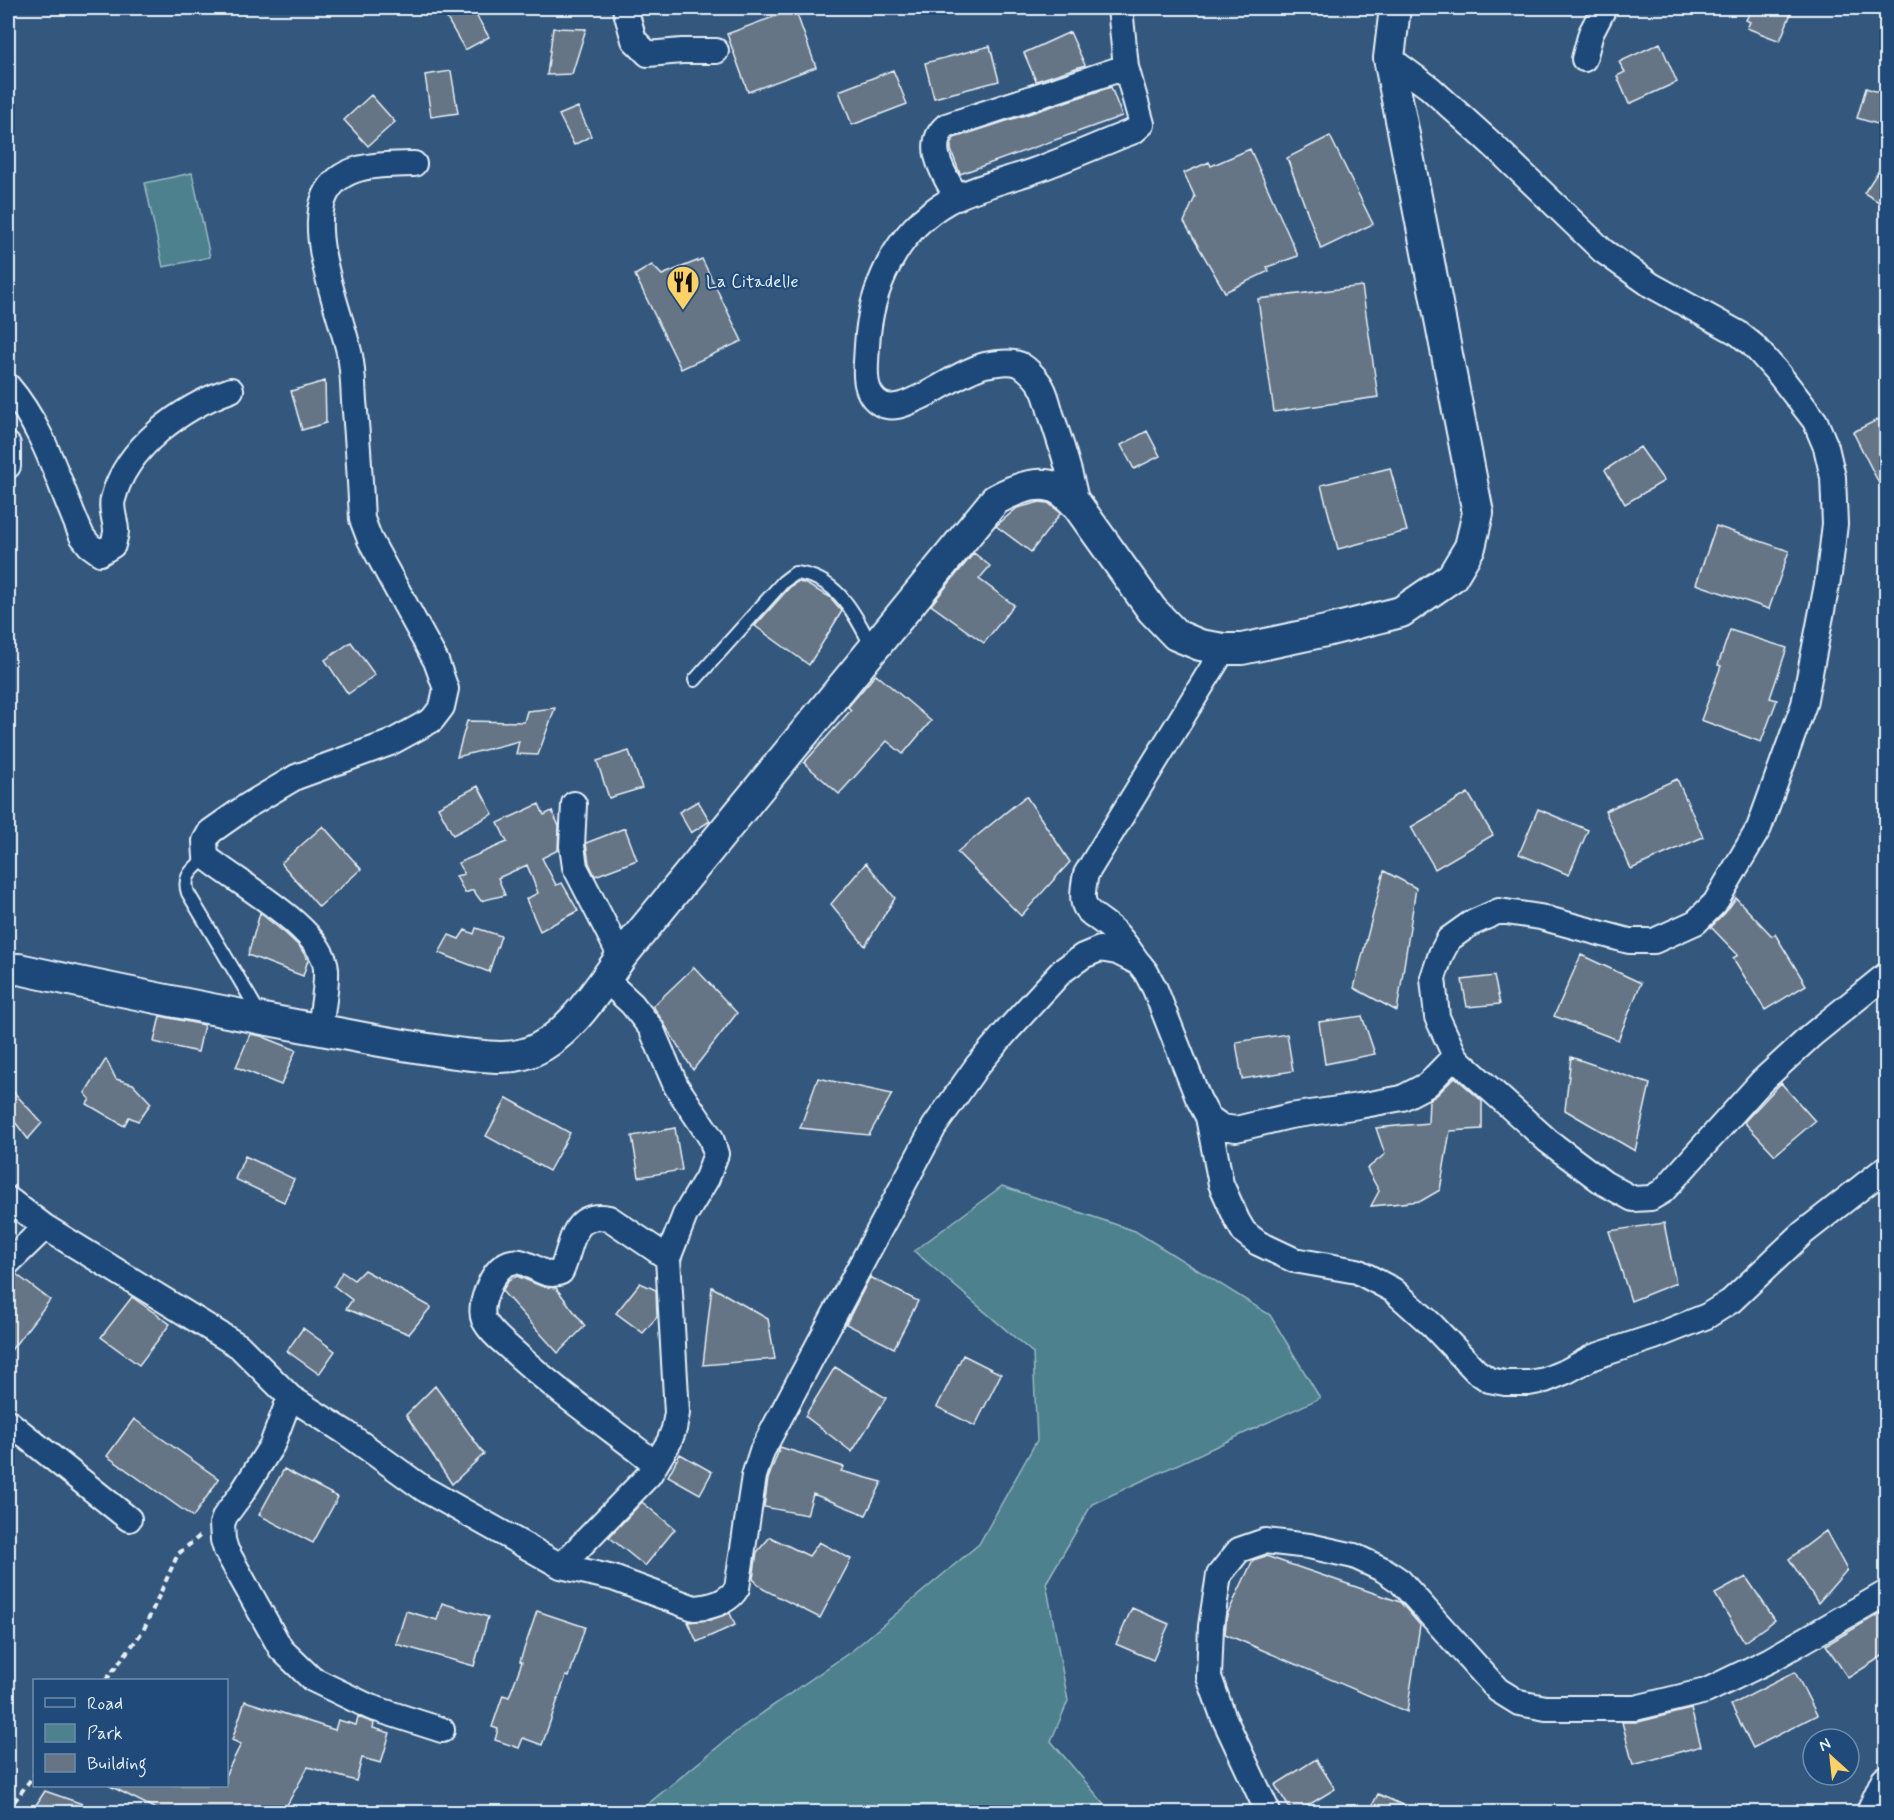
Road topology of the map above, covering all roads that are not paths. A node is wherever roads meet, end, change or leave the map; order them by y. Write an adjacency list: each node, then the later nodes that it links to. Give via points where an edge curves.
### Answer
1 (625, 8): 5 (street, via 634,40 648,54)
2 (1120, 8): 8 (street)
3 (1395, 8): 6 (street)
4 (1604, 8): 7 (street)
5 (716, 51)
6 (1389, 58): 17 (street, via 1478,513 1470,547 1452,577 1401,612 1263,645); 27 (street, via 1454,109 1603,251 1753,345 1815,420 1827,447 1835,500 1829,574 1804,704 1759,828 1715,903 1696,922 1654,941 1629,941 1540,917 1499,911 1470,924 1449,939 1433,978 1437,1017)
7 (1584, 59)
8 (1126, 67): 10 (street, via 1142,124 1134,131); 10 (street, via 946,126 939,132 935,145 939,163)
9 (414, 164): 20 (street, via 363,167 346,173 325,196 320,221 324,261 350,356 362,519 436,661 446,690 442,707 432,720 390,743 296,777 247,806 210,832 205,841)
10 (957, 198): 15 (street, via 924,217 909,231 892,258 868,322 868,388 884,405 897,407 985,365 1019,364 1042,386)
11 (8, 386): 12 (street, via 38,431 82,536 100,553 113,545 116,531 112,501 135,453 177,417 207,398)
12 (231, 390)
13 (8, 445): 14 (street)
14 (8, 466)
15 (1077, 506): 16 (street, via 1054,487 1010,491 995,500); 17 (street, via 1152,610 1176,634 1200,645)
16 (873, 649): 18 (lane, via 845,600 824,582 795,573); 22 (street)
17 (1224, 649): 21 (street, via 1086,874 1083,905 1113,931)
18 (695, 680)
19 (574, 804): 22 (street, via 575,867)
20 (206, 857): 25 (lane, via 186,879 188,893); 26 (street, via 301,928 321,954 326,968)
21 (1139, 963): 28 (street, via 1155,989); 38 (street, via 1100,949 1062,971 977,1066 934,1127 762,1451 754,1476 740,1577 734,1594 724,1601 694,1608 613,1578)
22 (613, 968): 26 (street, via 569,1025 528,1053 493,1057 420,1049); 32 (street, via 632,1004 651,1028 676,1086 711,1138 716,1154)
23 (8, 970): 25 (street, via 19,969)
24 (1887, 975): 27 (street, via 1762,1081 1663,1191 1651,1198 1633,1199 1604,1183 1548,1141)
25 (263, 1019): 26 (street)
26 (320, 1030)
27 (1455, 1056): 28 (street, via 1427,1085 1402,1098 1236,1129 1222,1127)
28 (1209, 1117): 29 (street, via 1221,1184 1244,1232 1294,1260 1357,1271 1393,1290 1476,1371 1489,1380 1505,1383 1545,1380 1593,1357 1707,1316 1731,1301 1803,1233)
29 (1887, 1168)
30 (8, 1199): 31 (street)
31 (45, 1227): 33 (street); 34 (street, via 239,1346)
32 (668, 1258): 36 (street, via 677,1413 672,1436); 36 (street, via 609,1218 599,1216 581,1223 575,1230 561,1272 548,1274 513,1260 501,1267 490,1284 482,1311 492,1331 531,1368)
33 (8, 1263)
34 (290, 1397): 38 (street, via 424,1489); 40 (street, via 272,1445 225,1516 226,1550 281,1649 312,1679 370,1707)
35 (8, 1422): 37 (street)
36 (656, 1464): 38 (street)
37 (129, 1519)
38 (561, 1566)
39 (1887, 1593): 42 (street, via 1770,1660 1706,1691 1635,1708 1540,1708 1519,1703 1498,1690 1400,1581 1384,1570 1354,1556 1310,1546 1265,1540 1250,1545 1239,1550 1219,1575 1209,1677)
40 (442, 1730)
41 (1887, 1781): 43 (street)
42 (1268, 1812)
43 (1872, 1812)

